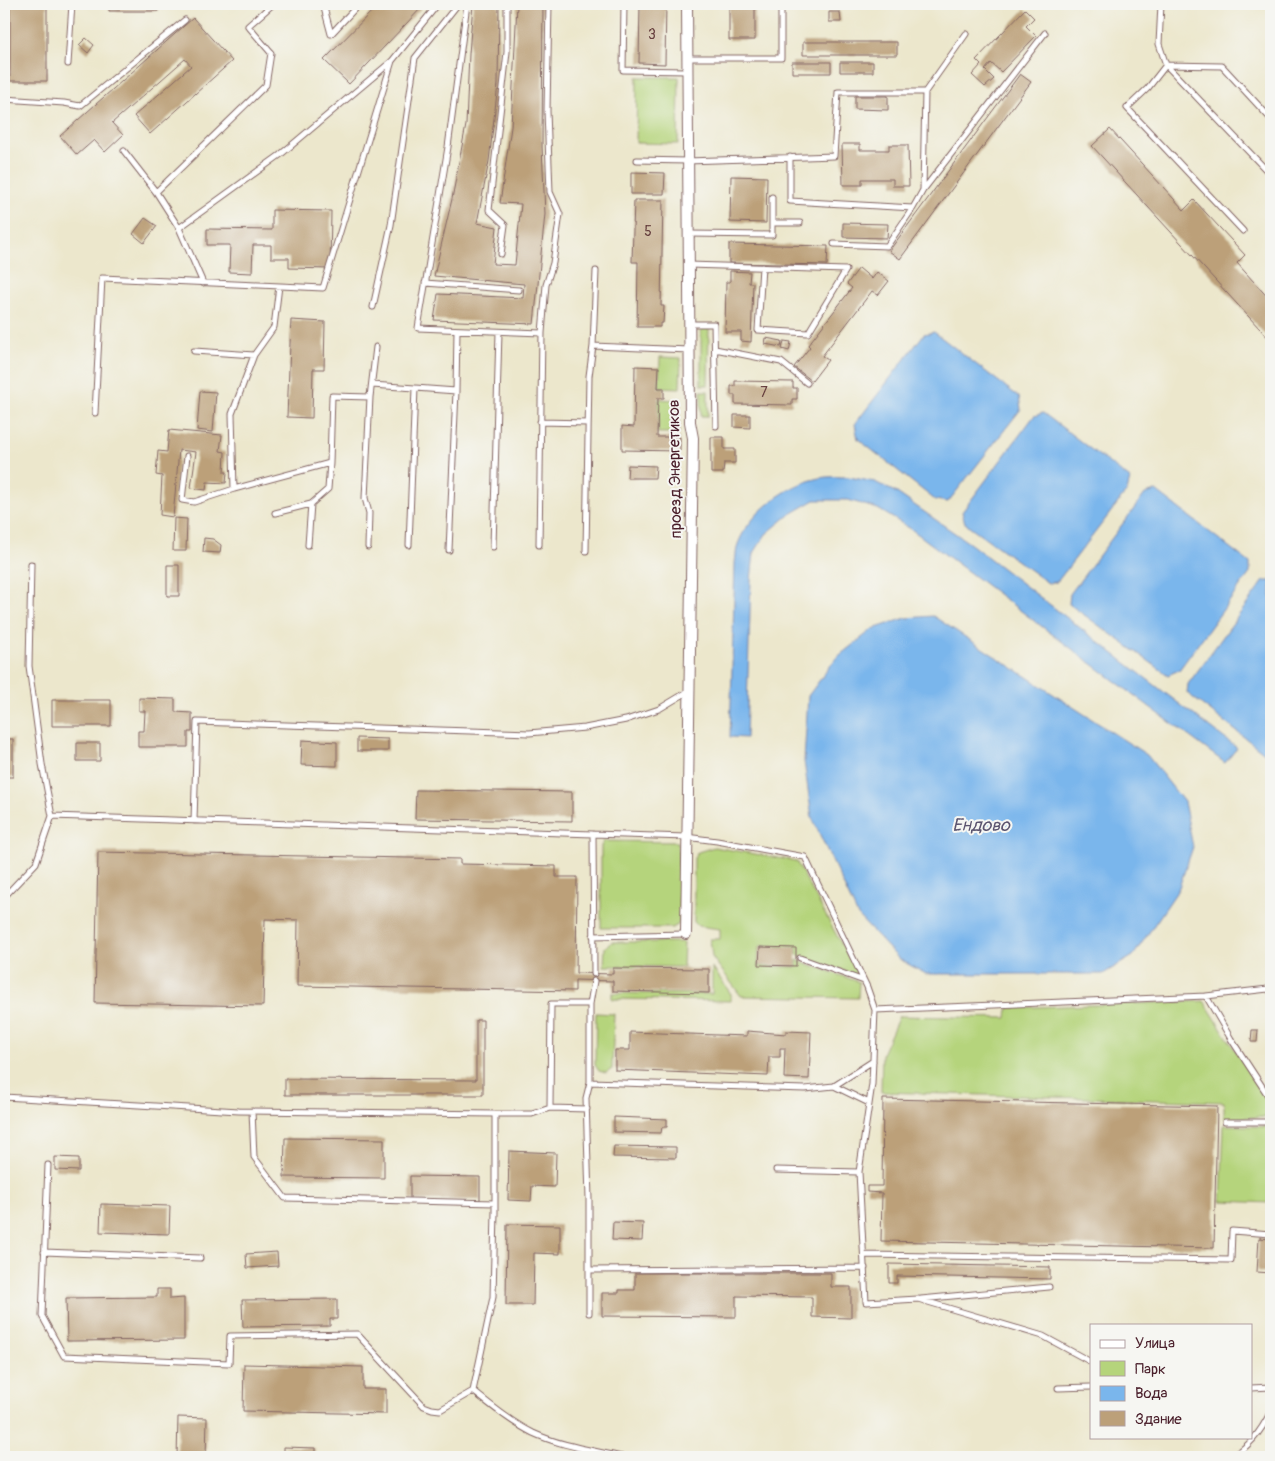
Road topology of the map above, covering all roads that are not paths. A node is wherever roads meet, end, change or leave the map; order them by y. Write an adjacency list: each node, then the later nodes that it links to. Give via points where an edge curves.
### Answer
1 (72, 4): 19 (lane)
2 (273, 4): 31 (lane, via 248,26 271,53 266,85)
3 (323, 4): 4 (lane, via 331,34)
4 (359, 4)
5 (438, 4): 18 (lane)
6 (458, 4): 48 (lane, via 415,58 391,225)
7 (467, 4): 45 (lane)
8 (507, 4): 40 (lane, via 507,52 489,210 504,226)
9 (549, 4): 52 (lane, via 547,111 550,192 560,214 546,286)
10 (624, 4): 21 (lane, via 624,70)
11 (687, 4): 17 (street, проезд Энергетиков)
12 (780, 4): 17 (lane, via 781,58)
13 (1161, 4): 20 (lane, via 1159,44)
14 (185, 20): 23 (lane, via 80,106)
15 (1045, 33): 30 (lane)
16 (966, 34): 22 (lane)
17 (687, 58): 21 (street, проезд Энергетиков)
18 (392, 61): 36 (lane, via 280,155); 46 (lane, via 323,288)
19 (68, 64)
20 (1166, 64): 24 (lane, via 1222,66); 29 (lane); 37 (lane, via 1127,108)
21 (687, 70): 28 (street, проезд Энергетиков)
22 (925, 92): 26 (lane, via 838,92 834,156); 30 (lane)
23 (4, 99)
24 (1271, 118)
25 (124, 151): 31 (lane)
26 (790, 157): 28 (lane); 33 (lane, via 790,201)
27 (637, 160): 28 (lane)
28 (687, 161): 38 (street, проезд Энергетиков)
29 (1271, 175)
30 (924, 190): 33 (lane)
31 (156, 192): 36 (lane)
32 (772, 197): 34 (lane)
33 (913, 208): 39 (lane, via 887,246)
34 (772, 223): 35 (lane); 38 (lane, via 772,235)
35 (800, 223)
36 (179, 228): 44 (lane)
37 (1243, 231)
38 (688, 234): 41 (street, проезд Энергетиков)
39 (834, 244)
40 (501, 254)
41 (688, 265): 42 (lane); 49 (street, проезд Энергетиков)
42 (762, 267): 42 (lane, via 781,268 846,270 808,333 758,330)
43 (596, 271): 53 (lane)
44 (203, 282): 46 (lane); 64 (lane, via 102,278)
45 (425, 283): 47 (lane); 50 (lane, via 418,328)
46 (279, 286): 58 (lane, via 274,327)
47 (519, 290)
48 (374, 308)
49 (689, 324): 55 (lane, via 714,324); 56 (street, проезд Энергетиков)
50 (457, 330): 51 (lane); 62 (lane)
51 (499, 332): 52 (lane); 77 (lane)
52 (542, 333): 65 (lane)
53 (593, 346): 56 (lane); 66 (lane)
54 (376, 348): 60 (lane)
55 (715, 349): 59 (lane, via 781,362); 67 (lane)
56 (690, 350): 81 (street, проезд Энергетиков, via 693,438)
57 (194, 351): 58 (lane)
58 (254, 355): 70 (lane, via 232,414)
59 (807, 383)
60 (372, 385): 61 (lane); 63 (lane)
61 (415, 388): 62 (lane); 74 (lane)
62 (456, 391): 78 (lane)
63 (370, 397): 69 (lane, via 332,396); 76 (lane, via 365,498 369,513)
64 (95, 413)
65 (540, 422): 66 (lane); 75 (lane)
66 (588, 423): 79 (lane)
67 (716, 426)
68 (187, 456): 70 (lane, via 182,500 194,502)
69 (330, 463): 70 (lane); 71 (lane, via 328,489)
70 (234, 489)
71 (311, 504): 72 (lane); 73 (lane)
72 (275, 513)
73 (308, 545)
74 (409, 545)
75 (539, 546)
76 (368, 547)
77 (493, 547)
78 (449, 550)
79 (586, 551)
80 (31, 564): 82 (lane, via 29,666)
81 (689, 691): 83 (lane, via 659,709 626,720 529,733 197,722); 85 (street, проезд Энергетиков)
82 (52, 816): 83 (lane); 86 (lane, via 36,864)
83 (194, 821): 84 (lane)
84 (593, 834): 85 (lane); 88 (lane)
85 (686, 837): 87 (street, проезд Энергетиков); 92 (lane, via 805,857)
86 (4, 897)
87 (686, 934): 88 (lane)
88 (593, 936): 90 (lane)
89 (800, 958): 92 (lane)
90 (594, 974)
91 (594, 981): 95 (lane)
92 (864, 981): 96 (lane)
93 (1270, 990): 94 (lane)
94 (1206, 996): 96 (lane); 101 (lane)
95 (590, 1004): 98 (lane); 103 (lane, via 552,1004)
96 (875, 1010): 97 (lane)
97 (873, 1061): 99 (lane); 102 (lane)
98 (590, 1082): 99 (lane, via 805,1089); 104 (lane)
99 (834, 1086): 102 (lane)
100 (4, 1097): 105 (lane)
101 (1271, 1100)
102 (869, 1103): 111 (lane)
103 (550, 1108): 104 (lane); 106 (lane, via 532,1114)
104 (586, 1109): 118 (lane)
105 (252, 1111): 106 (lane); 112 (lane, via 254,1157 284,1198)
106 (495, 1114): 112 (lane)
107 (1225, 1122): 108 (lane)
108 (1271, 1122)
109 (48, 1165): 114 (lane)
110 (776, 1170): 111 (lane)
111 (859, 1172): 115 (lane)
112 (496, 1202): 127 (lane, via 493,1298)
113 (1271, 1234): 115 (lane, via 1232,1231 1231,1260)
114 (44, 1252): 116 (lane); 127 (lane, via 42,1316 64,1356 229,1363 230,1336 357,1334 424,1406 440,1410)
115 (864, 1255): 117 (lane)
116 (200, 1258)
117 (865, 1268): 118 (lane); 120 (lane, via 866,1302)
118 (589, 1270): 121 (lane)
119 (1049, 1287): 120 (lane)
120 (918, 1299): 122 (lane, via 1043,1336)
121 (589, 1313)
122 (1090, 1361)
123 (1090, 1387): 125 (lane)
124 (1271, 1387): 126 (lane)
125 (1058, 1388)
126 (1252, 1388)
127 (473, 1390): 129 (lane, via 514,1422 534,1433 570,1446)
128 (1271, 1411): 130 (lane, via 1255,1436)
129 (622, 1457)
130 (1230, 1457)

